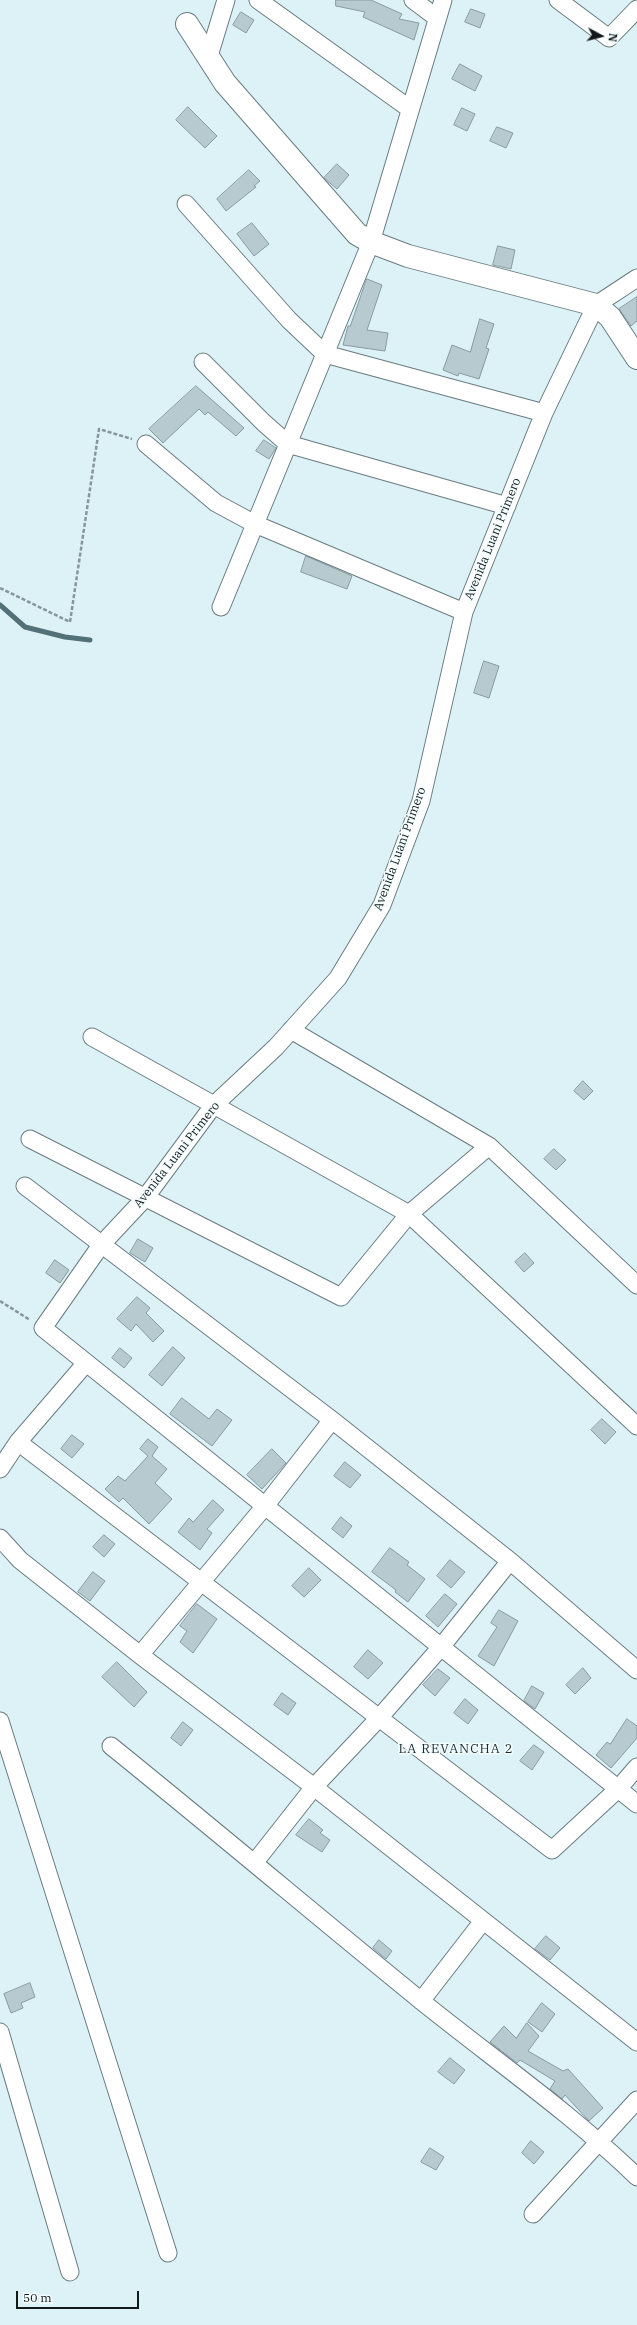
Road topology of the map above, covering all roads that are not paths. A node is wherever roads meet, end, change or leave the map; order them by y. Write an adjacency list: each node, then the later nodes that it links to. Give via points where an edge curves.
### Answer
1 (226, 0): 9 (street)
2 (258, 0): 10 (street)
3 (413, 0): 7 (street)
4 (443, 0): 7 (street)
5 (558, 0): 6 (street, via 609,38)
6 (637, 9)
7 (437, 18): 10 (street)
8 (187, 24): 9 (street)
9 (209, 56): 12 (street, via 230,88 346,221 358,234)
10 (410, 109): 12 (street)
11 (186, 204): 15 (street, via 289,320)
12 (371, 242): 14 (street, via 408,256); 15 (street)
13 (637, 278): 14 (street)
14 (596, 305): 16 (street, via 610,317); 18 (street, Avenida Luani Primero)
15 (325, 354): 18 (street); 20 (street)
16 (637, 358)
17 (203, 362): 20 (street)
18 (544, 413): 21 (street, Avenida Luani Primero)
19 (146, 444): 22 (street, via 216,502)
20 (288, 444): 21 (street); 22 (street)
21 (506, 506): 24 (street, Avenida Luani Primero)
22 (255, 524): 23 (street); 24 (street)
23 (222, 607)
24 (464, 612): 25 (street, Avenida Luani Primero, via 421,801 382,905 338,978)
25 (291, 1030): 27 (street, Avenida Luani Primero); 29 (street)
26 (92, 1037): 27 (street)
27 (213, 1106): 31 (street, Avenida Luani Primero); 32 (street)
28 (30, 1139): 31 (street)
29 (489, 1146): 32 (street); 34 (street)
30 (25, 1186): 33 (street)
31 (144, 1198): 32 (street, via 341,1297); 33 (street, Avenida Luani Primero)
32 (409, 1214): 37 (street)
33 (101, 1245): 35 (street, Avenida Luani Primero, via 43,1328); 36 (street)
34 (637, 1285)
35 (86, 1363): 38 (street); 40 (street)
36 (332, 1420): 40 (street); 42 (street)
37 (637, 1426)
38 (18, 1442): 39 (street); 43 (street)
39 (0, 1469)
40 (265, 1506): 43 (street); 44 (street)
41 (1, 1545): 45 (street)
42 (510, 1561): 44 (street); 46 (street)
43 (201, 1582): 45 (street); 47 (street)
44 (441, 1647): 47 (street); 52 (street)
45 (140, 1655): 51 (street)
46 (637, 1670)
47 (379, 1718): 51 (street); 52 (street, via 552,1850)
48 (0, 1721): 63 (street)
49 (111, 1746): 54 (street)
50 (637, 1766): 52 (street)
51 (314, 1786): 54 (street); 55 (street)
52 (618, 1789): 53 (street)
53 (637, 1804)
54 (255, 1862): 56 (street)
55 (483, 1921): 56 (street); 58 (street)
56 (421, 2001): 60 (street)
57 (0, 2032): 64 (street)
58 (637, 2042)
59 (637, 2100): 60 (street)
60 (599, 2140): 61 (street); 62 (street)
61 (637, 2177)
62 (533, 2214)
63 (168, 2253)
64 (70, 2272)

